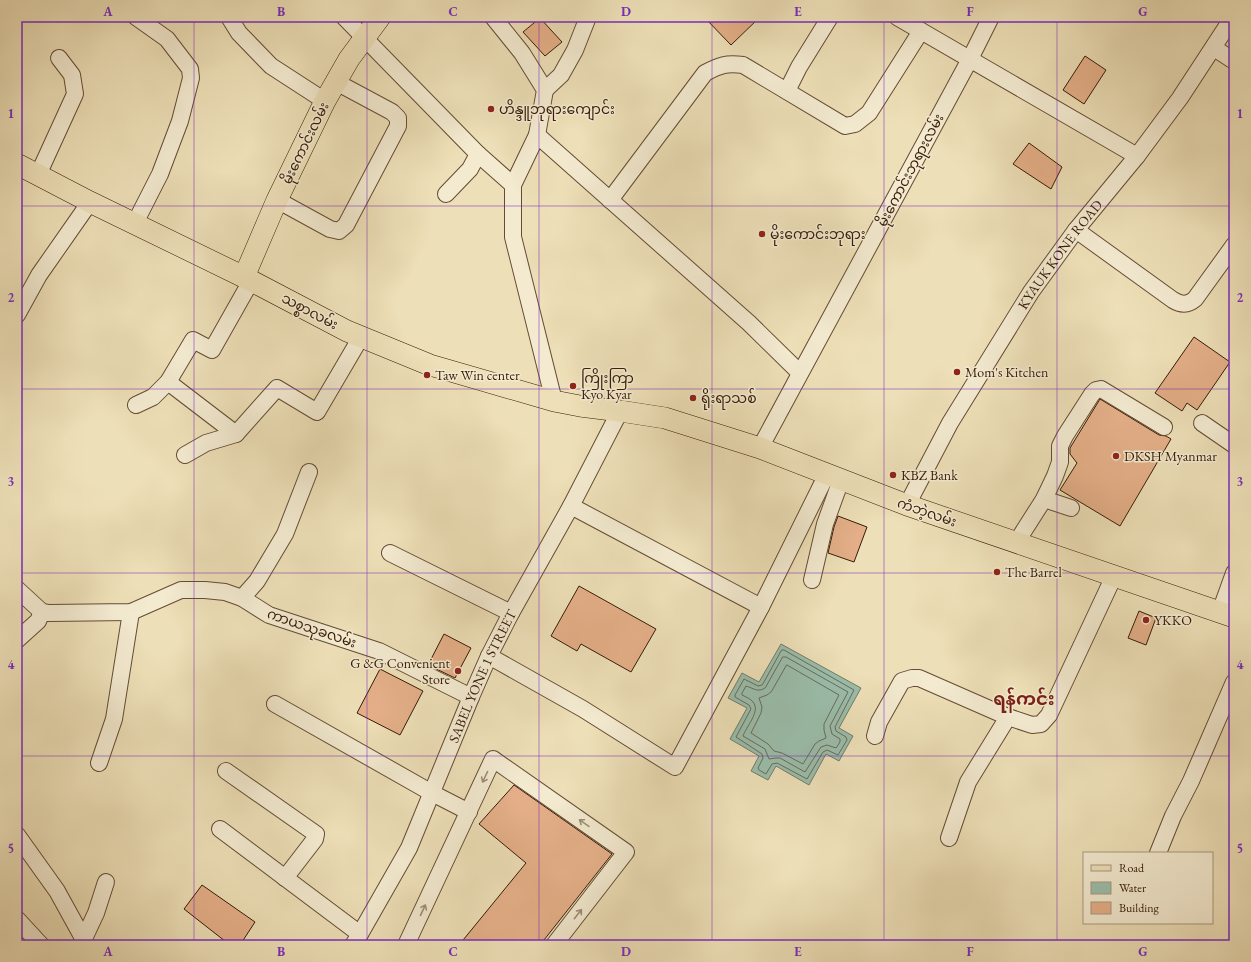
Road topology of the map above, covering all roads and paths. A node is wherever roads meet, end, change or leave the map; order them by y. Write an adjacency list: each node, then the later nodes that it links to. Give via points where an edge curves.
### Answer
1 (137, 17): 31 (street, via 167,39 190,69 191,78 180,121 160,174)
2 (229, 17): 20 (street, via 239,34 271,66)
3 (344, 17): 12 (street)
4 (380, 17): 12 (main road, မိုးကောင်းလမ်း)
5 (493, 17): 18 (street, via 522,53)
6 (588, 17): 18 (street, via 575,50 561,75)
7 (830, 17): 19 (street)
8 (897, 17): 11 (street)
9 (991, 17): 15 (street, မိုးကောင်းဘုရားလမ်း)
10 (1233, 17): 13 (street, KYAUK KONE ROAD)
11 (922, 31): 15 (street); 19 (street, via 869,113 855,124 845,126)
12 (364, 38): 17 (main road, မိုးကောင်းလမ်း); 22 (street)
13 (1214, 48): 16 (street); 23 (street, KYAUK KONE ROAD)
14 (59, 58): 25 (street, via 72,75 75,94)
15 (970, 59): 23 (street); 37 (street, မိုးကောင်းဘုရားလမ်း)
16 (1234, 60)
17 (336, 82): 20 (main road, မိုးကောင်းလမ်း); 28 (street, via 392,112 398,118 398,126 346,225 339,231 330,229)
18 (545, 90): 21 (street)
19 (787, 91): 29 (street, via 743,65 715,67 705,73)
20 (325, 101): 28 (main road, မိုးကောင်းလမ်း)
21 (537, 135): 26 (street); 29 (street)
22 (478, 154): 26 (street); 27 (street, via 470,169)
23 (1137, 156): 32 (street, KYAUK KONE ROAD)
24 (17, 164): 25 (main road, သစ္စာလမ်း)
25 (38, 175): 30 (main road, သစ္စာလမ်း)
26 (513, 185): 39 (street, via 513,237)
27 (446, 194)
28 (277, 200): 34 (main road, မိုးကောင်းလမ်း)
29 (610, 200): 37 (street, via 749,323)
30 (90, 202): 31 (main road, သစ္စာလမ်း); 35 (street, via 39,275)
31 (135, 223): 34 (main road, သစ္စာလမ်း)
32 (1076, 230): 33 (street, via 1182,304 1188,304 1195,299); 51 (street, KYAUK KONE ROAD, via 1031,292 958,410)
33 (1234, 245)
34 (248, 279): 36 (main road, သစ္စာလမ်း); 38 (street, via 212,350 193,340)
35 (17, 315)
36 (361, 337): 39 (main road, သစ္စာလမ်း, via 430,365); 44 (street, via 317,412 277,388)
37 (800, 373): 46 (street, မိုးကောင်းဘုရားလမ်း)
38 (168, 382): 40 (street, via 153,397); 44 (street)
39 (554, 401): 41 (main road, သစ္စာလမ်း)
40 (136, 405)
41 (620, 411): 46 (main road, ကံဘဲ့လမ်း, via 665,418); 52 (street, SABEL YONE 1 STREET)
42 (1202, 423): 45 (street)
43 (1164, 427): 50 (street, via 1101,389 1096,390 1062,441 1060,462)
44 (236, 434): 47 (street, via 206,443)
45 (1234, 445)
46 (760, 448): 49 (main road, ကံဘဲ့လမ်း)
47 (185, 455)
48 (309, 472): 60 (street, via 285,534 257,581)
49 (834, 477): 51 (main road, ကံဘဲ့လမ်း); 58 (street); 61 (street)
50 (1044, 499): 53 (street); 54 (street)
51 (907, 505): 54 (main road, ကံဘဲ့လမ်း)
52 (571, 506): 61 (street); 64 (street, SABEL YONE 1 STREET)
53 (1071, 508)
54 (1016, 543): 57 (main road, ကံဘဲ့လမ်း)
55 (390, 552): 64 (street)
56 (1234, 573): 65 (street)
57 (1114, 576): 65 (main road, ကံဘဲ့လမ်း); 71 (street, via 1049,715 1042,724 1032,725)
58 (812, 580)
59 (17, 589): 62 (street)
60 (242, 598): 63 (street, ကာယသုခလမ်း, via 225,592 181,590); 69 (street, ကာယသုခလမ်း, via 269,615 379,651)
61 (761, 607): 67 (street, via 675,767 583,709)
62 (42, 612): 63 (street, ကာယသုခလမ်း); 66 (street, via 38,621)
63 (131, 612): 73 (street, via 114,719)
64 (511, 613): 67 (street, SABEL YONE 1 STREET)
65 (1227, 614)
66 (17, 640)
67 (489, 656): 69 (street, SABEL YONE 1 STREET)
68 (1234, 682): 80 (street)
69 (471, 697): 75 (street, SABEL YONE 1 STREET)
70 (275, 704): 75 (street)
71 (1008, 717): 72 (street, via 919,678 912,678 902,681 879,722); 79 (street, via 968,782)
72 (875, 736)
73 (99, 763)
74 (226, 771): 81 (street, via 316,834 315,840)
75 (432, 793): 76 (street); 84 (street, SABEL YONE 1 STREET, via 409,848)
76 (469, 812): 87 (street, one-way to 76); 88 (street, one-way to 76, via 626,852 493,759)
77 (220, 829): 81 (street)
78 (17, 835): 85 (street, via 57,892)
79 (949, 838)
80 (1158, 852)
81 (285, 878): 84 (street)
82 (106, 882): 85 (street)
83 (17, 919): 86 (street)
84 (356, 940)
85 (83, 943)
86 (41, 945)
87 (406, 945)
88 (554, 945)

